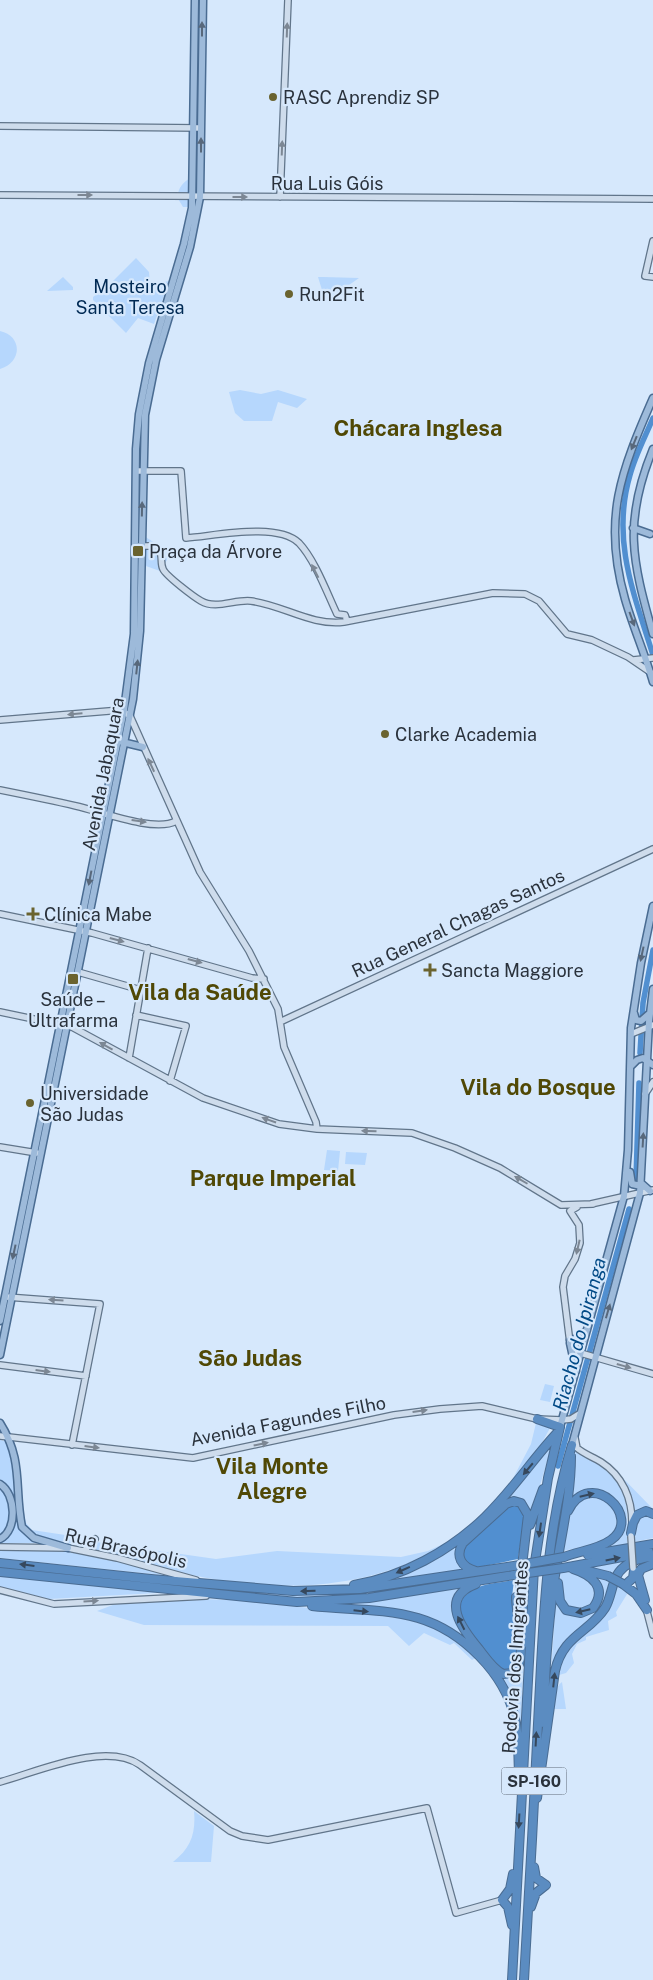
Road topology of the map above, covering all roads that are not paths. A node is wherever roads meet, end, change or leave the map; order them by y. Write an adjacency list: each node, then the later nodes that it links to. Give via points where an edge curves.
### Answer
1 (195, 0): 5 (main road)
2 (203, 0): 5 (main road, one-way to 2)
3 (288, 0): 8 (street, one-way to 3)
4 (0, 126): 5 (street)
5 (197, 128): 7 (main road, Avenida Jabaquara)
6 (0, 195): 7 (street, Rua Luis Góis, one-way to 7)
7 (196, 197): 8 (street, Rua Luis Góis, one-way to 8); 14 (main road, Avenida Jabaquara, via 143,388 137,427)
8 (280, 197): 9 (street, Rua Luis Góis)
9 (653, 199)
10 (653, 241): 11 (street, via 646,276)
11 (653, 277)
12 (653, 398): 20 (main road, one-way to 20, via 624,468 615,526 619,577 627,606)
13 (653, 449): 15 (main road, via 642,478)
14 (139, 472): 17 (main road, Avenida Jabaquara); 18 (street, one-way to 14, via 345,615 337,614 305,551 295,540 284,534 256,532 186,538 181,471)
15 (633, 528): 16 (main road); 19 (main road, via 635,564)
16 (650, 534)
17 (138, 546): 18 (street, via 159,550 164,571 202,602 249,601 316,620); 24 (main road, Avenida Jabaquara, via 134,634); 25 (main road, Avenida Jabaquara, one-way to 17, via 139,647)
18 (348, 621): 21 (street, via 478,596 516,592 539,601 567,634 592,640)
19 (653, 634)
20 (650, 659): 21 (street); 22 (main road)
21 (633, 660): 22 (street)
22 (652, 673): 23 (main road)
23 (653, 682)
24 (124, 710): 25 (street); 26 (street, one-way to 26); 27 (main road, Avenida Jabaquara)
25 (130, 716): 27 (main road, Avenida Jabaquara); 28 (street)
26 (0, 720)
27 (121, 742): 28 (main road); 30 (main road, Avenida Jabaquara); 31 (main road, Avenida Jabaquara)
28 (143, 747): 32 (street, one-way to 28)
29 (0, 790): 30 (street)
30 (103, 813): 31 (street); 36 (main road, Avenida Jabaquara, one-way to 36)
31 (110, 816): 32 (street, one-way to 32); 36 (main road, Avenida Jabaquara)
32 (174, 823): 39 (street)
33 (651, 851): 46 (street, Rua General Chagas Santos)
34 (653, 906): 42 (main road, SP-160, one-way to 42, via 640,963)
35 (0, 914): 36 (street)
36 (83, 931): 37 (street, one-way to 37); 38 (main road, Avenida Jabaquara); 47 (main road, Avenida Jabaquara)
37 (148, 948): 39 (street, one-way to 39); 41 (street)
38 (78, 972): 41 (street); 47 (main road, Avenida Jabaquara)
39 (264, 979): 46 (street)
40 (653, 989): 44 (main road, SP-160)
41 (141, 990): 45 (street)
42 (634, 1010): 44 (main road, via 639,1021); 49 (main road, SP-160)
43 (0, 1012): 47 (street)
44 (649, 1012): 48 (main road, SP-160)
45 (136, 1015): 50 (street); 54 (street, via 186,1026)
46 (282, 1021): 57 (street, via 284,1047)
47 (64, 1025): 50 (street, one-way to 47); 60 (main road, Avenida Jabaquara)
48 (649, 1027): 49 (street); 51 (main road, SP-160)
49 (631, 1034): 52 (main road, SP-160)
50 (129, 1058): 54 (street)
51 (646, 1058): 52 (main road); 53 (main road); 56 (main road, SP-160)
52 (632, 1064): 59 (main road, SP-160)
53 (653, 1065)
54 (170, 1081): 57 (street, one-way to 54, via 279,1124 203,1098)
55 (653, 1082): 56 (street)
56 (645, 1094): 61 (main road, SP-160, one-way to 56)
57 (317, 1129): 64 (street, one-way to 57, via 500,1168 415,1133)
58 (0, 1147): 60 (street)
59 (628, 1150): 61 (main road, via 631,1182); 63 (main road, SP-160)
60 (38, 1153): 65 (main road, Avenida Jabaquara)
61 (640, 1187): 62 (main road); 63 (street); 70 (main road, SP-160, one-way to 61)
62 (651, 1191)
63 (624, 1196): 64 (street); 67 (main road, SP-160)
64 (569, 1208): 68 (street, one-way to 68, via 579,1226 580,1237 578,1250 563,1283)
65 (9, 1297): 66 (main road, Avenida Jabaquara); 69 (main road, Avenida Jabaquara); 74 (street, one-way to 65, via 100,1304)
66 (0, 1321)
67 (588, 1330): 68 (main road); 70 (main road, SP-160)
68 (570, 1341): 70 (street, via 576,1351); 72 (main road)
69 (0, 1355)
70 (588, 1355): 72 (main road, SP-160); 73 (street, one-way to 73); 75 (main road, SP-160)
71 (0, 1365): 74 (street, one-way to 74)
72 (576, 1371): 78 (main road, SP-160)
73 (653, 1374)
74 (86, 1376): 82 (street)
75 (576, 1416): 78 (street); 79 (main road, SP-160)
76 (537, 1418): 78 (highway); 82 (street, Avenida Fagundes Filho, one-way to 76, via 193,1458 394,1415 440,1409 482,1406)
77 (0, 1423): 81 (main road)
78 (562, 1425): 84 (highway, Rodovia dos Imigrantes / SP-160); 110 (highway, one-way to 110, via 491,1511 459,1539 398,1572)
79 (575, 1431): 83 (main road, SP-160); 88 (street, via 577,1448 605,1464 622,1482 630,1502)
80 (0, 1436): 81 (street, Avenida Fagundes Filho)
81 (9, 1437): 82 (street, Avenida Fagundes Filho); 94 (main road, via 18,1470 22,1527 34,1538)
82 (72, 1445)
83 (572, 1445): 87 (highway, via 570,1485); 120 (highway, Rodovia dos Imigrantes / SP-160, one-way to 83, via 548,1567 557,1501)
84 (548, 1478): 89 (highway); 116 (highway, Rodovia dos Imigrantes / SP-160, one-way to 116, via 534,1568)
85 (0, 1484): 91 (main road, via 9,1492 12,1522 10,1531)
86 (653, 1514): 88 (highway, via 646,1511 637,1515)
87 (562, 1532): 97 (highway, one-way to 97, via 572,1503 584,1494 602,1494 612,1500 619,1511 621,1524 615,1537); 101 (highway)
88 (631, 1534): 102 (street, bridge)
89 (526, 1536): 104 (highway, via 528,1515 525,1507 514,1501 506,1504 460,1547 461,1561 468,1569); 106 (highway)
90 (95, 1539): 95 (street)
91 (0, 1540)
92 (653, 1542): 97 (highway)
93 (0, 1547): 94 (street, Rua Brasópolis)
94 (68, 1548): 95 (street, Rua Brasópolis)
95 (84, 1551): 108 (street, Rua Brasópolis)
96 (653, 1552): 101 (highway, one-way to 96)
97 (569, 1556): 104 (highway, bridge)
98 (653, 1556): 117 (highway, one-way to 98, via 560,1656 576,1634 604,1609 620,1570)
99 (0, 1563): 108 (highway, one-way to 99)
100 (653, 1564): 113 (highway, via 638,1575)
101 (567, 1567): 101 (highway, one-way to 101, via 591,1576 597,1582 599,1589 593,1608 580,1613 570,1612 563,1606 558,1594); 105 (highway, bridge); 107 (highway, bridge, via 608,1576); 117 (highway, via 546,1670)
102 (633, 1570): 107 (highway, via 633,1578); 113 (street)
103 (0, 1572): 111 (highway)
104 (478, 1572): 110 (highway)
105 (495, 1578): 106 (highway, one-way to 105, via 516,1590 520,1663 512,1674 503,1674 494,1668 459,1622 456,1607 467,1588); 112 (highway, via 356,1600 297,1602)
106 (520, 1583): 116 (highway)
107 (624, 1584): 114 (highway)
108 (215, 1585): 110 (highway, one-way to 108, via 293,1591)
109 (0, 1590): 111 (street, one-way to 111, via 54,1604)
110 (331, 1590)
111 (229, 1595): 112 (highway)
112 (260, 1599): 119 (highway, one-way to 119, via 408,1616 437,1625 464,1642 498,1682 514,1713)
113 (644, 1600): 114 (street)
114 (647, 1610): 115 (street)
115 (653, 1635)
116 (529, 1650): 119 (highway, Rodovia dos Imigrantes / SP-160)
117 (545, 1745): 120 (highway)
118 (0, 1782): 123 (street, via 89,1756 126,1758 230,1831 268,1840 427,1808 456,1913)
119 (521, 1795): 122 (highway, Rodovia dos Imigrantes / SP-160, one-way to 122)
120 (532, 1830): 121 (highway, Rodovia dos Imigrantes / SP-160)
121 (531, 1846): 124 (highway, Rodovia dos Imigrantes / SP-160); 124 (highway, via 535,1876 540,1883 546,1884 536,1893)
122 (518, 1853): 123 (highway, via 510,1889); 125 (highway, Rodovia dos Imigrantes / SP-160)
123 (502, 1900): 125 (highway, via 508,1907)
124 (528, 1918): 127 (highway, Rodovia dos Imigrantes / SP-160)
125 (514, 1930): 126 (highway, Rodovia dos Imigrantes / SP-160)
126 (512, 1980)
127 (524, 1980)

